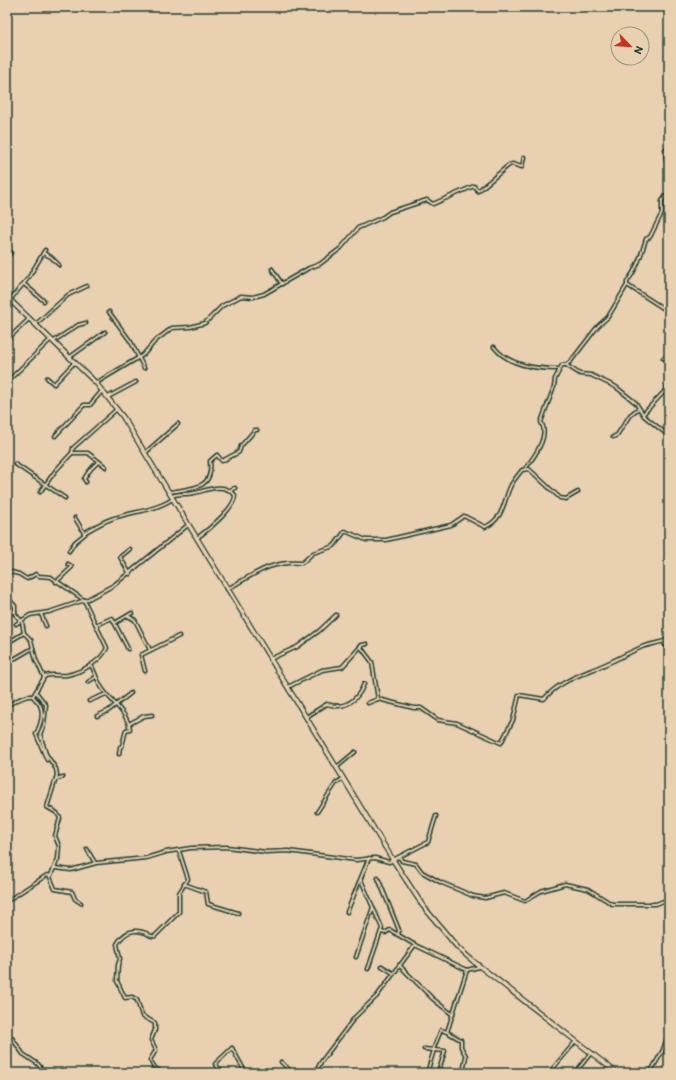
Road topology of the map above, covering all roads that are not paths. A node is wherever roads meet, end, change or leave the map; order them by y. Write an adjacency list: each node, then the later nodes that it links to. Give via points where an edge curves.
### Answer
1 (669, 146): 3 (street, via 665,150)
2 (524, 157): 12 (street, via 522,167 509,165 478,191 474,186 433,204 427,200 406,206 358,228 331,256)
3 (669, 188)
4 (669, 192): 13 (street, via 662,201 662,213 650,237 646,239)
5 (45, 250): 7 (street)
6 (11, 252): 8 (street)
7 (43, 253): 9 (street); 11 (street)
8 (7, 259)
9 (59, 265)
10 (272, 269): 12 (street)
11 (24, 284): 15 (street); 16 (street)
12 (282, 284): 28 (street, via 260,296 242,296 222,306 205,323 186,328 172,328)
13 (627, 285): 18 (street); 31 (street, via 608,317)
14 (87, 286): 21 (street, via 68,296)
15 (8, 298): 19 (highway)
16 (44, 301)
17 (109, 312): 28 (street, via 131,342)
18 (669, 312)
19 (29, 318): 21 (highway); 23 (street)
20 (86, 323): 24 (street)
21 (36, 324): 24 (highway)
22 (104, 332): 26 (street)
23 (10, 337)
24 (53, 340): 26 (highway); 35 (street)
25 (494, 347): 33 (street, via 500,355 522,365 538,369)
26 (70, 357): 30 (highway)
27 (663, 358): 29 (street)
28 (138, 359): 32 (street); 37 (street)
29 (669, 360)
30 (75, 362): 34 (street, via 54,384); 37 (highway)
31 (566, 365): 33 (street); 41 (street, via 580,374 616,387)
32 (144, 368)
33 (558, 369): 54 (street, via 541,422 545,427 539,448)
34 (46, 378)
35 (7, 382)
36 (136, 382): 40 (street)
37 (96, 383): 39 (highway)
38 (669, 383): 43 (street)
39 (103, 390): 40 (highway); 46 (street, via 90,405 84,405 76,412)
40 (108, 396): 42 (highway)
41 (639, 408): 43 (street); 48 (street, via 630,415)
42 (117, 409): 49 (street, via 73,448); 50 (highway)
43 (643, 414): 47 (street)
44 (178, 424): 50 (street)
45 (257, 430): 60 (street, via 233,456 222,461 217,456 210,461 212,470 202,486)
46 (55, 436)
47 (669, 436)
48 (613, 437)
49 (72, 453): 51 (street, via 88,453); 56 (street)
50 (145, 453): 60 (highway)
51 (99, 462): 53 (street); 55 (street, via 84,479)
52 (16, 464): 56 (street)
53 (106, 467)
54 (525, 469): 61 (street, via 529,469 560,498 566,499); 74 (street, via 511,485 503,511 493,524 485,527 464,516 451,525 386,540 366,540 345,531 334,546 313,553 302,563 285,562 268,567)
55 (86, 482)
56 (45, 484): 59 (street); 63 (street)
57 (235, 488): 58 (street)
58 (230, 490): 62 (street, via 217,487); 67 (street, via 235,498 216,523)
59 (40, 492)
60 (169, 492): 62 (highway)
61 (578, 492)
62 (172, 497): 65 (highway); 66 (street, via 146,512 114,518)
63 (65, 498)
64 (75, 518): 66 (street)
65 (189, 525): 67 (highway); 72 (street)
66 (84, 533): 69 (street)
67 (197, 538): 74 (highway)
68 (130, 549): 72 (street, via 120,556)
69 (69, 551)
70 (68, 564): 73 (street, via 72,567)
71 (7, 571): 73 (street, via 26,579 36,574 48,576)
72 (130, 574): 76 (street, via 114,586)
73 (56, 582): 76 (street)
74 (227, 589): 99 (highway)
75 (7, 597): 77 (street, via 15,606)
76 (84, 600): 79 (street); 86 (street)
77 (15, 611): 81 (street); 83 (street)
78 (132, 613): 82 (street)
79 (41, 614): 83 (street, via 30,615); 87 (street)
80 (336, 615): 99 (street, via 320,631 297,647)
81 (7, 616)
82 (128, 616): 84 (street); 97 (street, via 134,620)
83 (20, 621): 85 (street); 88 (street)
84 (115, 623): 86 (street, via 112,618); 96 (street)
85 (16, 624)
86 (96, 625): 101 (street, via 107,648)
87 (46, 626)
88 (24, 633): 92 (street); 95 (street, via 29,636)
89 (178, 636): 97 (street)
90 (669, 639): 91 (street)
91 (662, 642): 98 (street); 112 (street, via 643,647 567,680 544,699 519,695 513,720 500,743 457,723 438,720 421,708)
92 (7, 643)
93 (367, 644): 94 (street)
94 (360, 646): 107 (street, via 342,667 322,670); 112 (street, via 372,662)
95 (33, 648): 100 (street); 103 (street)
96 (128, 649)
97 (150, 650): 102 (street, via 141,655)
98 (669, 650)
99 (270, 659): 107 (highway)
100 (7, 663)
101 (91, 665): 103 (street, via 66,675); 104 (street)
102 (145, 672)
103 (44, 677): 108 (street)
104 (96, 677): 105 (street); 110 (street)
105 (88, 682)
106 (364, 684): 119 (street, via 358,696 349,704 334,707 327,704)
107 (287, 688): 119 (highway)
108 (36, 692): 111 (street); 126 (street, via 46,704 44,725 40,734 46,754 56,769)
109 (131, 693): 116 (street)
110 (106, 694): 113 (street); 116 (street)
111 (33, 696): 115 (street, via 29,695); 123 (street, via 42,705 41,723 36,734)
112 (378, 699): 114 (street)
113 (89, 701)
114 (368, 703)
115 (7, 706)
116 (116, 706): 118 (street); 120 (street, via 127,717)
117 (152, 715): 120 (street)
118 (97, 716)
119 (305, 717): 124 (highway)
120 (129, 724): 122 (street, via 130,729 126,730)
121 (355, 752): 124 (street)
122 (119, 754)
123 (46, 760)
124 (336, 768): 127 (highway)
125 (63, 777): 126 (street)
126 (56, 779): 136 (street, via 47,807 60,818 55,836 59,846)
127 (343, 779): 128 (street, via 336,783); 134 (highway)
128 (317, 812)
129 (436, 816): 133 (street, via 428,842)
130 (87, 849): 135 (street)
131 (179, 851): 132 (street, via 227,847 266,852 307,853 352,860); 135 (street, via 146,858); 140 (street, via 188,879)
132 (369, 858): 134 (street, via 387,862); 139 (street)
133 (400, 858): 134 (street); 141 (street, via 402,861 416,864 422,872 440,882 473,896 485,898 504,893 525,901 541,891 565,884 588,889 612,904 656,904)
134 (393, 860): 153 (highway, via 440,929)
135 (94, 863): 136 (street, via 71,870)
136 (55, 868): 137 (street)
137 (50, 876): 142 (street); 143 (street, via 55,889 70,891)
138 (378, 878): 148 (street, via 399,930)
139 (361, 880): 144 (street); 146 (street)
140 (184, 884): 145 (street, via 206,892 208,904); 167 (street, via 179,894 179,912 159,932 152,936 139,931 128,932 122,935 117,944 120,959 117,981 125,998 132,997 137,1000 142,1016 154,1023 155,1030 151,1040 156,1050 150,1060 154,1068)
141 (669, 899)
142 (7, 901)
143 (81, 903)
144 (373, 907): 147 (street, via 382,928); 150 (street)
145 (238, 912)
146 (347, 912)
147 (381, 932): 148 (street, via 390,930); 154 (street)
148 (398, 935): 149 (street)
149 (415, 945): 151 (street); 155 (street)
150 (356, 957)
151 (399, 965): 156 (street); 157 (street, via 433,1000)
152 (382, 966): 156 (street)
153 (480, 967): 155 (street); 161 (highway)
154 (368, 969)
155 (467, 970): 157 (street)
156 (393, 973): 171 (street, via 377,996 356,1017)
157 (453, 1015): 158 (street)
158 (447, 1032): 163 (street, via 441,1030); 174 (street, via 462,1040 461,1047 466,1056)
159 (669, 1032): 178 (street, via 663,1050)
160 (12, 1038): 166 (street, via 23,1054 38,1064)
161 (576, 1041): 164 (highway); 175 (street)
162 (424, 1049): 163 (street)
163 (434, 1050): 172 (street); 173 (street, via 445,1051)
164 (591, 1053): 176 (street); 177 (highway)
165 (281, 1062): 170 (street)
166 (44, 1073)
167 (162, 1073)
168 (223, 1073): 169 (street, via 215,1064 232,1048 243,1068)
169 (242, 1073)
170 (293, 1073)
171 (315, 1073)
172 (427, 1073)
173 (438, 1073)
174 (463, 1073)
175 (549, 1073)
176 (576, 1073)
177 (617, 1073)
178 (650, 1073)

